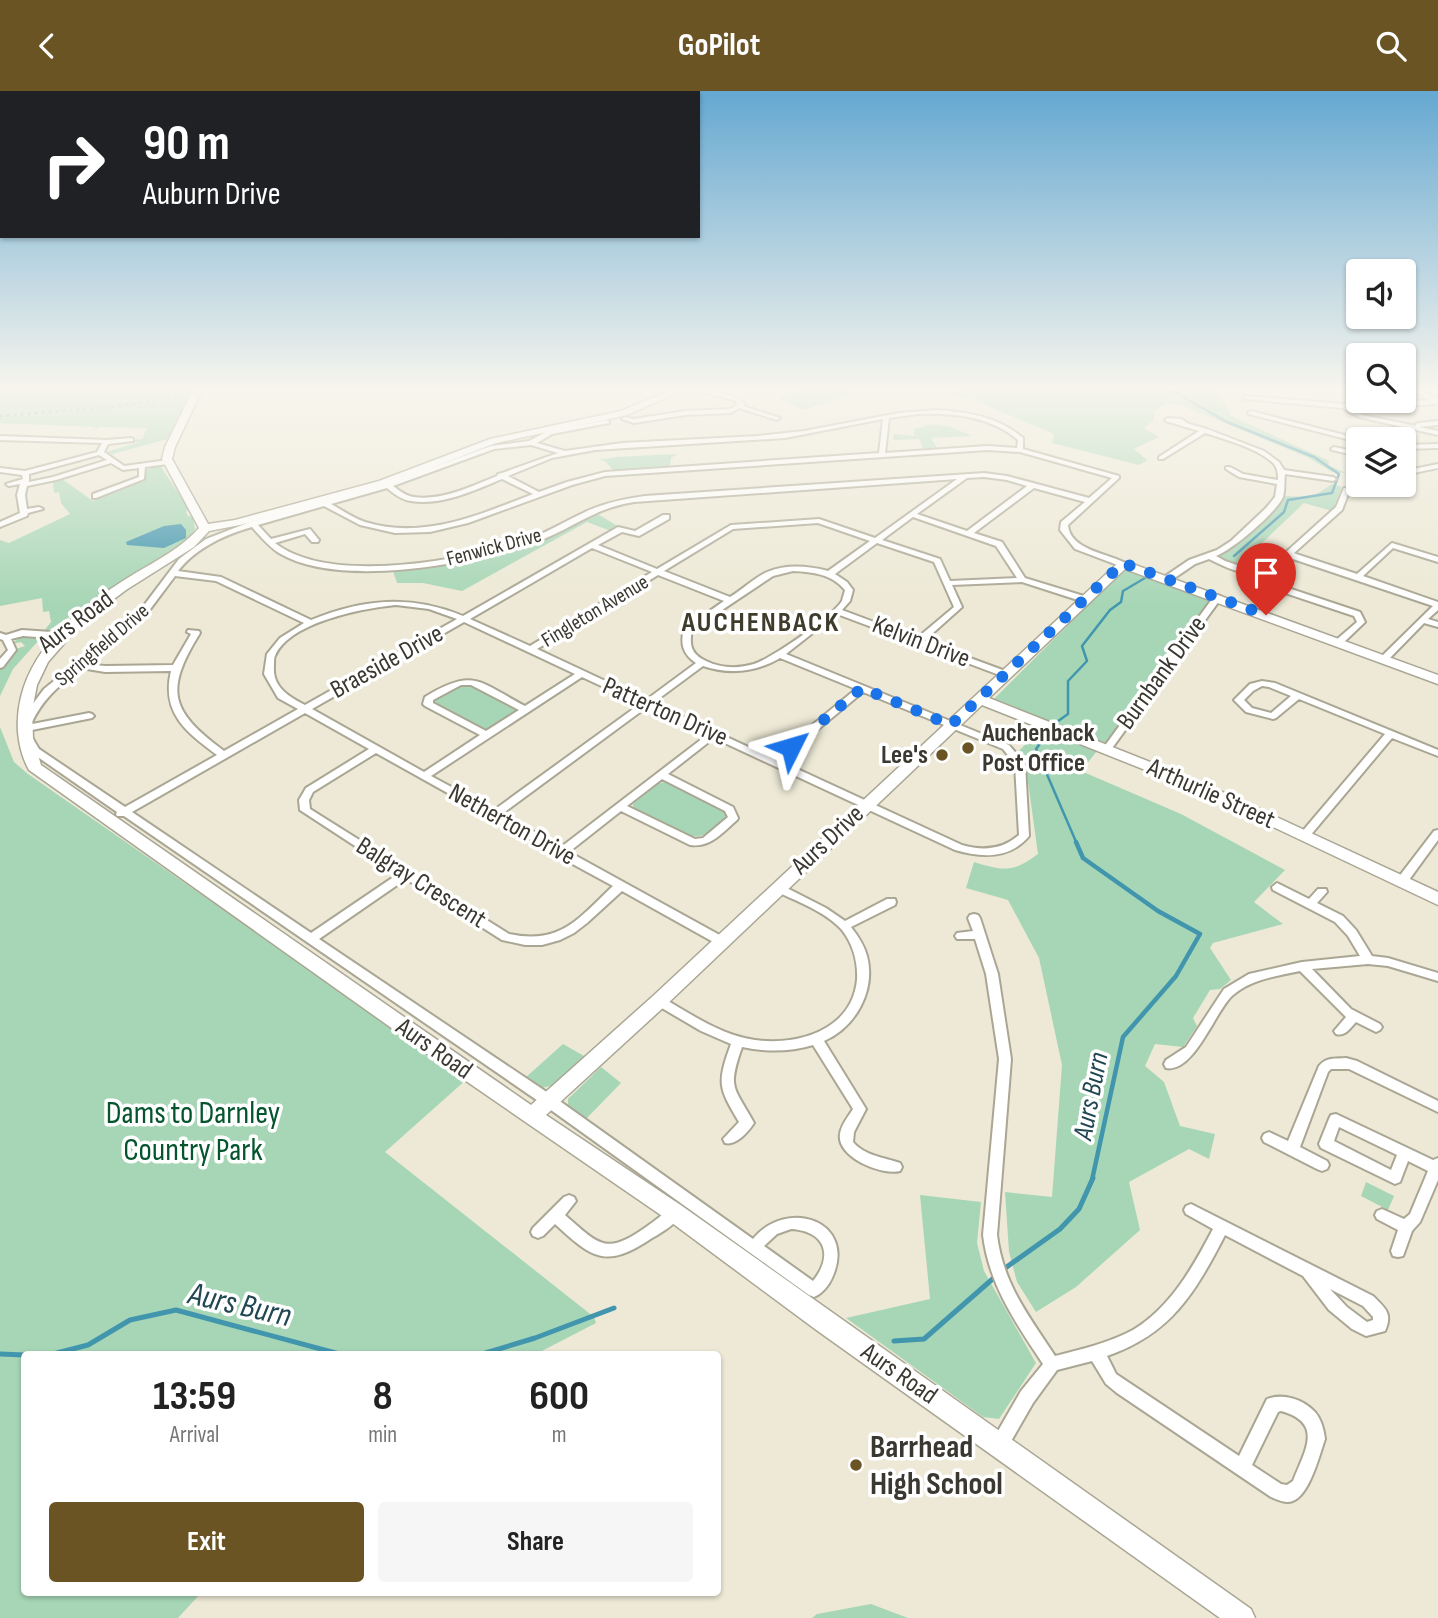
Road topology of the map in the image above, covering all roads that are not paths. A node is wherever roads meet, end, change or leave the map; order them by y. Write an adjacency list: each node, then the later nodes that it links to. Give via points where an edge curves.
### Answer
1 (78, 461): 20 (street)
2 (112, 461): 12 (street, via 122,468); 20 (street, via 54,479)
3 (144, 461): 12 (street, via 138,463)
4 (440, 461): 22 (street)
5 (450, 461): 22 (street, Springfield Drive)
6 (541, 461): 17 (street)
7 (781, 461): 26 (street, via 605,474)
8 (1060, 461): 28 (street, via 1117,477)
9 (1275, 461): 16 (street)
10 (168, 462): 12 (street); 36 (street)
11 (1438, 466): 14 (street)
12 (140, 467): 27 (street, via 142,478)
13 (0, 470): 20 (street)
14 (1416, 471)
15 (1227, 472): 23 (street)
16 (1282, 472): 19 (street); 23 (street)
17 (500, 475): 22 (street, via 431,500 408,498); 26 (street)
18 (966, 476): 24 (street, Fenwick Drive, via 996,475); 32 (street); 40 (street, Fenwick Drive, via 622,502 513,546 425,563 321,564 285,553)
19 (1333, 479)
20 (25, 480): 21 (street); 31 (street, via 21,495)
21 (9, 484)
22 (385, 484): 29 (street, Springfield Drive); 36 (street)
23 (1281, 484): 42 (street, via 1269,510 1234,543)
24 (1033, 485): 28 (street, Fenwick Drive); 37 (street)
25 (1346, 492): 49 (street, via 1339,508 1289,552)
26 (538, 494): 29 (street, via 488,516 423,531 366,526)
27 (96, 496)
28 (1090, 501): 44 (street, via 1064,524 1067,536 1078,547)
29 (325, 504): 34 (street, Springfield Drive)
30 (39, 509): 31 (street)
31 (24, 512): 35 (street)
32 (913, 515): 37 (street); 39 (street)
33 (666, 517): 41 (street, Braeside Drive, via 636,534 621,529)
34 (253, 524): 40 (street, Fenwick Drive); 47 (street, Springfield Drive, via 209,541)
35 (0, 525)
36 (205, 528): 64 (street, Aurs Road, via 190,545)
37 (969, 533): 51 (street, via 999,544)
38 (315, 540): 40 (street, via 305,529)
39 (875, 540): 46 (street, Fingleton Avenue, via 819,521 738,524); 48 (street); 52 (street, Fingleton Avenue, via 937,561)
40 (270, 542)
41 (593, 546): 46 (street); 59 (street, Braeside Drive)
42 (1210, 556): 45 (street); 50 (street)
43 (1438, 559): 49 (street, via 1392,545)
44 (1123, 563): 50 (street); 55 (street, Aurs Drive)
45 (1247, 571)
46 (660, 572): 56 (street); 68 (street, Fingleton Avenue)
47 (172, 573): 61 (street, via 218,579); 73 (street, Springfield Drive, via 142,614)
48 (829, 574): 56 (street, via 805,569 775,572); 58 (street, via 849,590)
49 (1358, 577): 57 (street)
50 (1167, 579): 54 (street)
51 (1022, 580): 52 (street); 55 (street)
52 (949, 583): 66 (street, via 957,608)
53 (1273, 586): 67 (street, via 1357,614 1361,622)
54 (1218, 597): 67 (street); 93 (street, Burnbank Drive)
55 (1084, 599): 77 (street, Aurs Drive)
56 (729, 600): 71 (street, via 685,635 687,650)
57 (1438, 605): 60 (street)
58 (837, 611): 66 (street, Kelvin Drive); 69 (street)
59 (464, 619): 61 (street, Patterton Drive, via 444,610 399,603 354,607); 68 (street, Patterton Drive); 83 (street, Braeside Drive)
60 (1422, 620): 62 (street); 70 (street)
61 (308, 622): 83 (street, Netherton Drive, via 276,649 268,670 281,696)
62 (1438, 625)
63 (191, 632): 74 (street, via 196,633)
64 (51, 635): 65 (street); 75 (street, Aurs Road)
65 (3, 637): 72 (street, via 12,650)
66 (919, 641): 77 (street, Kelvin Drive)
67 (1338, 643): 70 (street)
68 (530, 650): 76 (street, Patterton Drive)
69 (779, 654): 71 (street, via 759,666 739,670); 79 (street, Patterton Drive)
70 (1384, 659): 78 (street)
71 (702, 663): 82 (street)
72 (0, 665)
73 (77, 665): 74 (street); 88 (street, Springfield Drive, via 36,705)
74 (174, 668): 95 (street, via 173,696 181,720)
75 (19, 672)
76 (580, 674): 82 (street, Patterton Drive); 84 (street)
77 (1005, 674): 81 (street, Aurs Drive)
78 (1438, 680)
79 (862, 688): 86 (street, Patterton Drive); 96 (street)
80 (1297, 696): 80 (street, via 1265,682 1239,700 1249,709 1273,716); 90 (street)
81 (979, 699): 86 (street, Aurs Drive); 93 (street, Arthurlie Street)
82 (645, 703): 89 (street, Patterton Drive); 102 (street)
83 (304, 709): 92 (street, Netherton Drive); 95 (street, Braeside Drive)
84 (525, 709): 91 (street); 91 (street, via 464,680 428,699 434,708)
85 (89, 716): 88 (street, Springfield Drive)
86 (951, 725): 99 (street, Aurs Drive); 99 (street, Patterton Drive, via 1006,747 1020,764 1024,836 1018,842 996,852 977,853)
87 (9, 729): 103 (street, Aurs Road, via 34,767)
88 (27, 729): 101 (street, via 35,751)
89 (714, 734): 96 (street, Patterton Drive); 97 (street)
90 (1390, 734): 94 (street); 105 (street)
91 (486, 735): 98 (street)
92 (375, 749): 98 (street, Netherton Drive); 107 (street, Balgray Crescent, via 310,789 305,810)
93 (1107, 749): 105 (street, Arthurlie Street)
94 (1438, 753)
95 (223, 755): 101 (street, Braeside Drive)
96 (773, 762): 99 (street, Patterton Drive)
97 (662, 775): 100 (street); 100 (street, via 729,809 733,818 706,841 694,843)
98 (424, 776): 102 (street, Netherton Drive)
99 (866, 804): 110 (street, Aurs Drive)
100 (621, 807): 106 (street)
101 (125, 811): 103 (street, Braeside Drive); 120 (street, Aurs Road)
102 (494, 815): 106 (street, Netherton Drive)
103 (110, 821): 134 (street, Aurs Road)
104 (1438, 832): 108 (street)
105 (1305, 835): 108 (street, Arthurlie Street)
106 (560, 853): 109 (street, Netherton Drive)
107 (405, 874): 109 (street, Balgray Crescent, via 506,937 534,943 564,935); 120 (street)
108 (1402, 881): 113 (street, Arthurlie Street)
109 (621, 885): 121 (street, Netherton Drive)
110 (777, 887): 117 (street); 121 (street, Aurs Drive)
111 (1277, 887): 115 (street)
112 (1322, 892): 115 (street)
113 (1438, 899)
114 (891, 902): 117 (street)
115 (1310, 904): 122 (street, via 1347,927)
116 (974, 918): 118 (street)
117 (845, 926): 129 (street, via 859,946 865,967 863,987 854,1009)
118 (979, 935): 119 (street); 154 (street, via 992,974 1005,1059 990,1254 999,1278)
119 (961, 936)
120 (312, 938): 132 (street, Aurs Road)
121 (721, 941): 125 (street, Aurs Drive)
122 (1368, 960): 123 (street); 124 (street)
123 (1301, 966): 126 (street); 131 (street, via 1253,977 1228,992 1190,1050)
124 (1438, 977)
125 (659, 1001): 130 (street, via 706,1029); 132 (street, Aurs Drive)
126 (1353, 1017): 127 (street); 128 (street)
127 (1376, 1027)
128 (1340, 1031)
129 (816, 1039): 130 (street, via 775,1046); 141 (street, via 860,1109 847,1142 868,1160)
130 (738, 1041): 136 (street, via 724,1081 747,1123)
131 (1170, 1064)
132 (549, 1101): 134 (street, Aurs Drive); 150 (street, Aurs Road)
133 (1438, 1107): 137 (street, via 1353,1065 1328,1064)
134 (532, 1116): 144 (street, Aurs Road)
135 (1269, 1138): 137 (street)
136 (730, 1139)
137 (1292, 1149): 139 (street)
138 (1405, 1152): 138 (street, via 1336,1119 1326,1144 1395,1178); 140 (street)
139 (1322, 1165)
140 (1437, 1166): 148 (street, via 1415,1218)
141 (895, 1167)
142 (569, 1201): 145 (street)
143 (1191, 1210): 147 (street)
144 (676, 1213): 145 (street, via 635,1241 604,1251); 155 (street, Aurs Road)
145 (555, 1215): 149 (street)
146 (1382, 1215): 148 (street)
147 (1222, 1227): 152 (street); 153 (street, via 1178,1303 1152,1327)
148 (1406, 1227): 151 (street)
149 (538, 1232)
150 (755, 1247): 150 (street, Aurs Road, via 814,1290 832,1263 827,1237 799,1222 772,1228)
151 (1398, 1251)
152 (1310, 1274): 152 (street, via 1368,1301 1381,1314 1380,1326 1366,1329 1350,1320)
153 (1097, 1354): 154 (street); 156 (street, via 1123,1388)
154 (1052, 1364): 155 (street)
155 (1000, 1444): 157 (street, Aurs Road)
156 (1242, 1467): 156 (street, via 1277,1491 1289,1494 1299,1487 1317,1439 1310,1418 1292,1406 1273,1405)
157 (1242, 1618)

